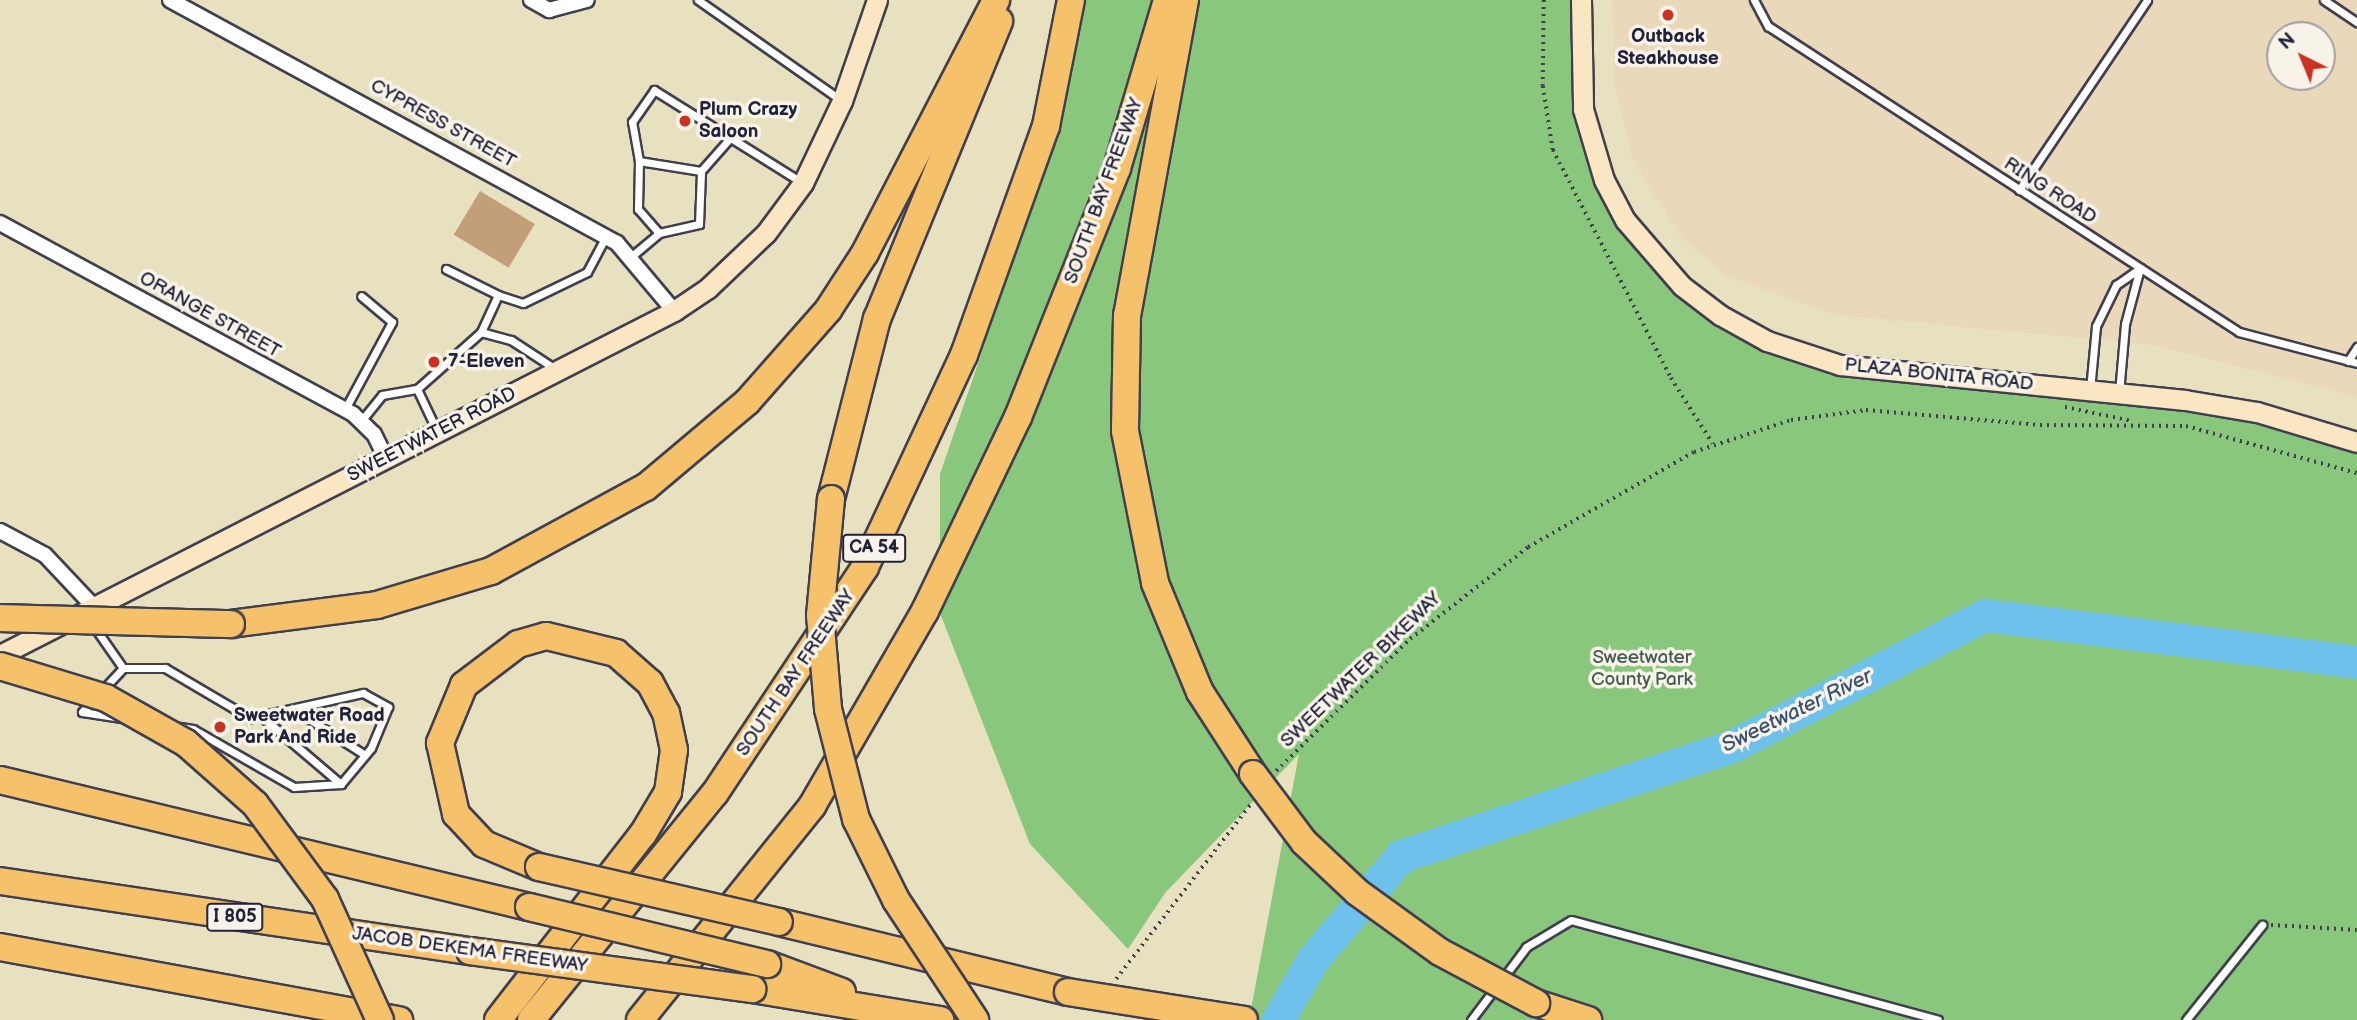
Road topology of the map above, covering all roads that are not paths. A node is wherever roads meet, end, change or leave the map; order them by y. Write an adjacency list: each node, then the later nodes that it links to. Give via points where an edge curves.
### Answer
1 (170, 0): 15 (street, CYPRESS STREET)
2 (531, 0): 3 (street, via 549,10)
3 (587, 0)
4 (698, 0): 17 (lane)
5 (877, 0): 17 (main road, SWEETWATER ROAD)
6 (996, 0): 47 (highway, bridge, via 865,253 828,310 747,402 646,487 491,571 377,605 231,624)
7 (1008, 0): 70 (highway, bridge, via 877,319 831,499 820,615 828,709 856,819 895,900)
8 (1071, 0): 66 (highway, SOUTH BAY FREEWAY / CA 54, via 1046,126 964,355 865,568 715,793)
9 (1167, 0): 60 (highway, SOUTH BAY FREEWAY, via 1117,168 1018,417 925,611 812,806)
10 (1185, 0): 73 (highway, bridge, via 1128,303 1125,431 1155,583 1200,692 1304,842 1357,892 1440,952 1536,1003)
11 (1581, 0): 38 (main road, PLAZA BONITA ROAD, via 1583,109 1604,180 1682,286 1720,315 1768,341 1840,365)
12 (1754, 0): 22 (lane, RING ROAD, via 1768,26)
13 (2147, 0): 22 (lane)
14 (2325, 0): 16 (lane)
15 (195, 6): 25 (street, CYPRESS STREET)
16 (2357, 22)
17 (842, 101): 21 (main road, SWEETWATER ROAD)
18 (731, 137): 19 (lane, via 654,90 632,122); 20 (lane); 21 (lane)
19 (639, 160): 20 (lane); 24 (lane, via 638,209)
20 (701, 171): 24 (lane, via 699,224)
21 (803, 183): 31 (main road, SWEETWATER ROAD, via 745,256)
22 (2019, 190): 27 (lane, RING ROAD)
23 (0, 223): 40 (street, ORANGE STREET)
24 (659, 233): 26 (lane)
25 (606, 237): 26 (street, CYPRESS STREET); 29 (lane, via 587,272 523,303)
26 (634, 256): 31 (street, CYPRESS STREET)
27 (2140, 268): 34 (lane, RING ROAD, via 2239,332); 38 (lane, via 2116,285 2096,326); 39 (lane, via 2124,324)
28 (446, 269): 29 (lane)
29 (498, 295): 32 (lane)
30 (361, 296): 40 (lane, via 391,322)
31 (674, 311): 36 (main road, SWEETWATER ROAD)
32 (481, 332): 36 (lane, via 512,340); 37 (lane)
33 (2357, 347): 34 (lane)
34 (2348, 361): 35 (lane, RING ROAD)
35 (2357, 363)
36 (558, 371): 42 (main road, SWEETWATER ROAD)
37 (417, 389): 41 (lane, via 398,387 382,395); 42 (lane)
38 (2090, 391): 39 (main road, PLAZA BONITA ROAD)
39 (2119, 393): 43 (main road, PLAZA BONITA ROAD, via 2257,412)
40 (344, 410): 41 (street, ORANGE STREET)
41 (361, 421): 44 (street, ORANGE STREET)
42 (438, 432): 44 (main road, SWEETWATER ROAD)
43 (2357, 442)
44 (386, 458): 46 (main road, SWEETWATER ROAD)
45 (0, 531): 46 (street, via 45,555)
46 (89, 611): 48 (main road, SWEETWATER ROAD); 50 (lane)
47 (0, 618)
48 (0, 655)
49 (0, 666): 63 (highway, bridge, via 106,698 186,743 255,804 325,899)
50 (123, 668): 52 (lane, via 165,668 250,718); 56 (lane, via 82,712 193,729 294,787)
51 (295, 710): 52 (lane); 53 (lane); 53 (lane, via 363,693 388,707)
52 (261, 716): 56 (lane)
53 (366, 755): 56 (lane)
54 (0, 766): 57 (highway)
55 (0, 780): 57 (highway)
56 (341, 784)
57 (42, 790): 62 (highway, bridge, via 767,964)
58 (0, 881): 62 (highway, JACOB DEKEMA FREEWAY / I 805, bridge)
59 (2262, 925): 75 (lane)
60 (716, 931): 67 (highway, SOUTH BAY FREEWAY); 68 (highway)
61 (0, 947): 64 (highway)
62 (896, 1013): 69 (highway, JACOB DEKEMA FREEWAY / I 805)
63 (380, 1020)
64 (399, 1020)
65 (498, 1020): 71 (highway, bridge, via 643,834 668,792 674,750 666,713 650,683 616,653 546,635 518,644 464,685 440,743 456,814 484,844 538,867 779,922 1068,992)
66 (531, 1020)
67 (640, 1020)
68 (658, 1020)
69 (940, 1020)
70 (975, 1020)
71 (1244, 1020)
72 (1471, 1020): 74 (lane, via 1526,947 1571,920)
73 (1588, 1020)
74 (1938, 1020)
75 (2186, 1020)

